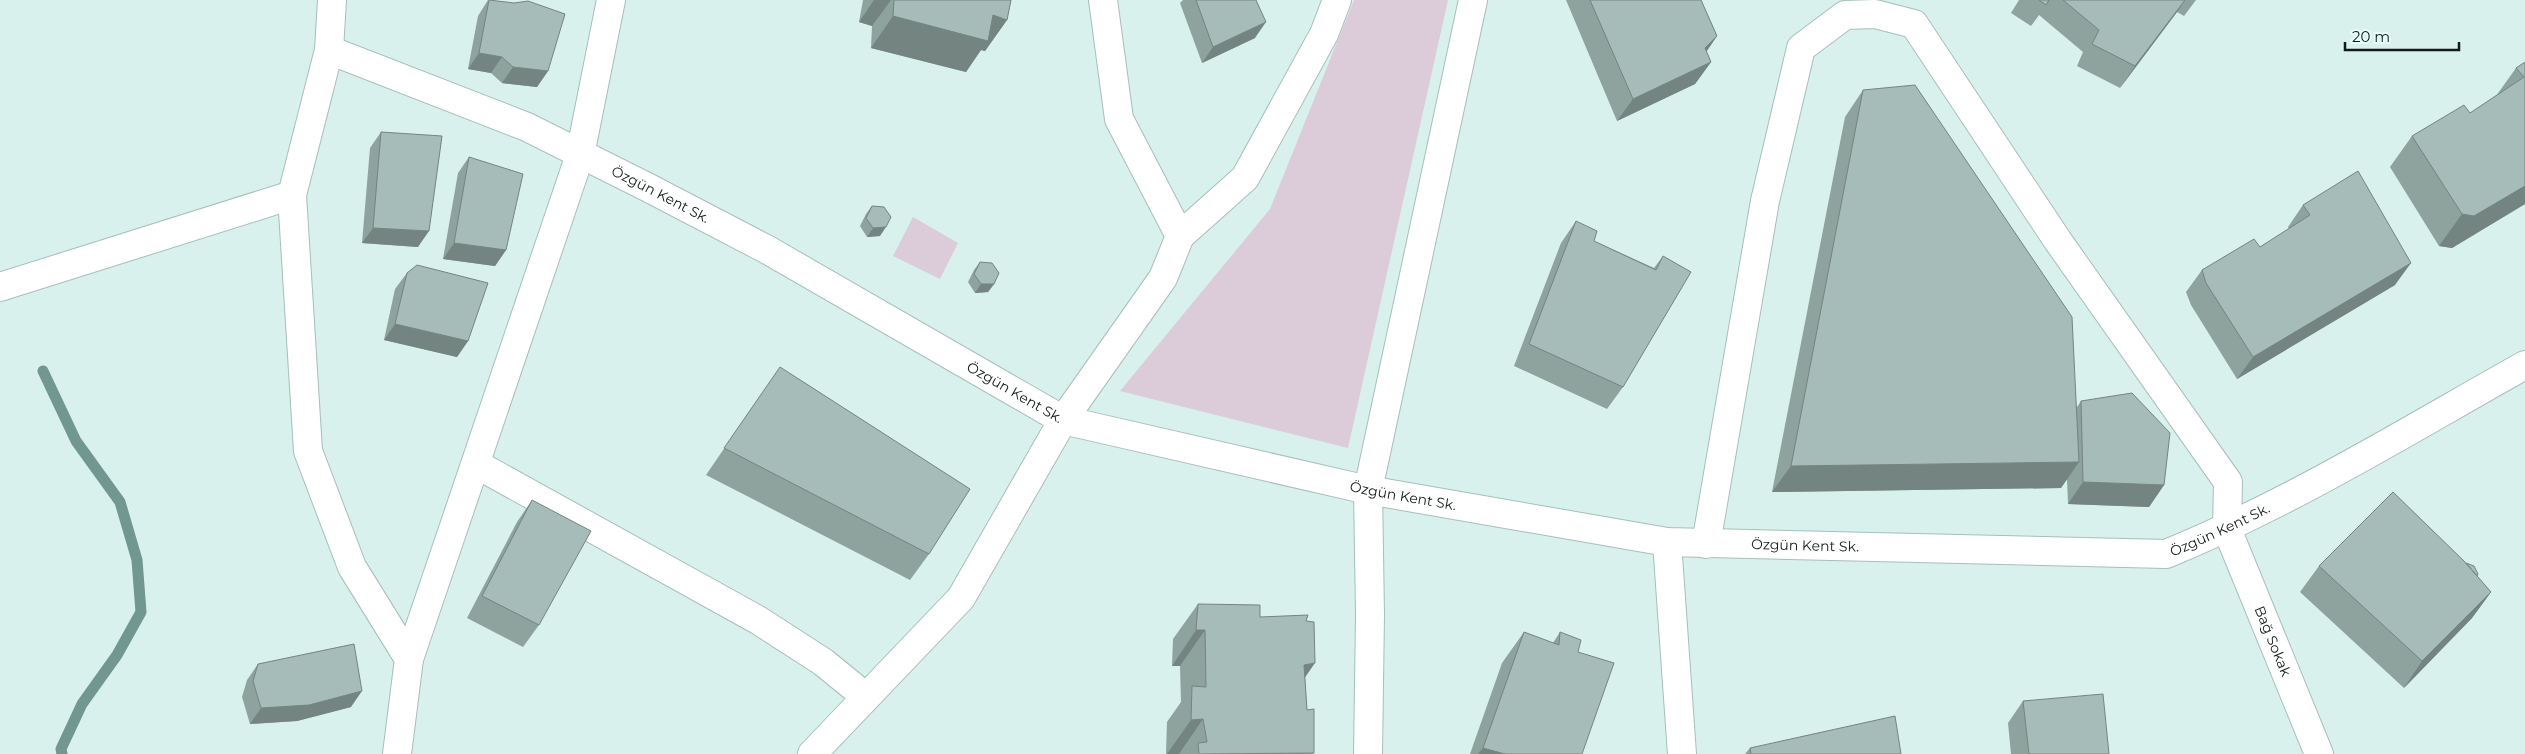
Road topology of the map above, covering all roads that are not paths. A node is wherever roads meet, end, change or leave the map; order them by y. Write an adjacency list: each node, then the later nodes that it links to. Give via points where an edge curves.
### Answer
1 (332, 0): 6 (street)
2 (611, 0): 7 (street)
3 (1103, 0): 9 (street, via 1119,119)
4 (1337, 0): 9 (street, via 1324,34 1245,178)
5 (1473, 0): 14 (street)
6 (329, 50): 7 (street, Özgün Kent Sk., via 527,127); 8 (street)
7 (580, 154): 12 (street, Özgün Kent Sk., via 766,249); 13 (street)
8 (292, 195): 10 (street); 18 (street, via 308,450 352,567)
9 (1180, 236): 12 (street, via 1163,278)
10 (0, 287)
11 (2525, 365): 15 (street, Özgün Kent Sk.)
12 (1063, 420): 14 (street, Özgün Kent Sk.); 19 (street, via 961,598)
13 (476, 464): 18 (street); 19 (street, via 758,620 823,662)
14 (1368, 490): 16 (street, Özgün Kent Sk.); 22 (street)
15 (2227, 529): 17 (street, Özgün Kent Sk., via 2166,554); 17 (street, via 2228,482 2058,241 1914,24 1875,14 1845,15 1801,48 1765,201); 24 (street, Bağ Sokak)
16 (1667, 542): 17 (street, Özgün Kent Sk.); 23 (street)
17 (1706, 544)
18 (409, 659): 20 (street)
19 (866, 698): 21 (street)
20 (397, 754)
21 (812, 754)
22 (1368, 754)
23 (1682, 754)
24 (2318, 754)

